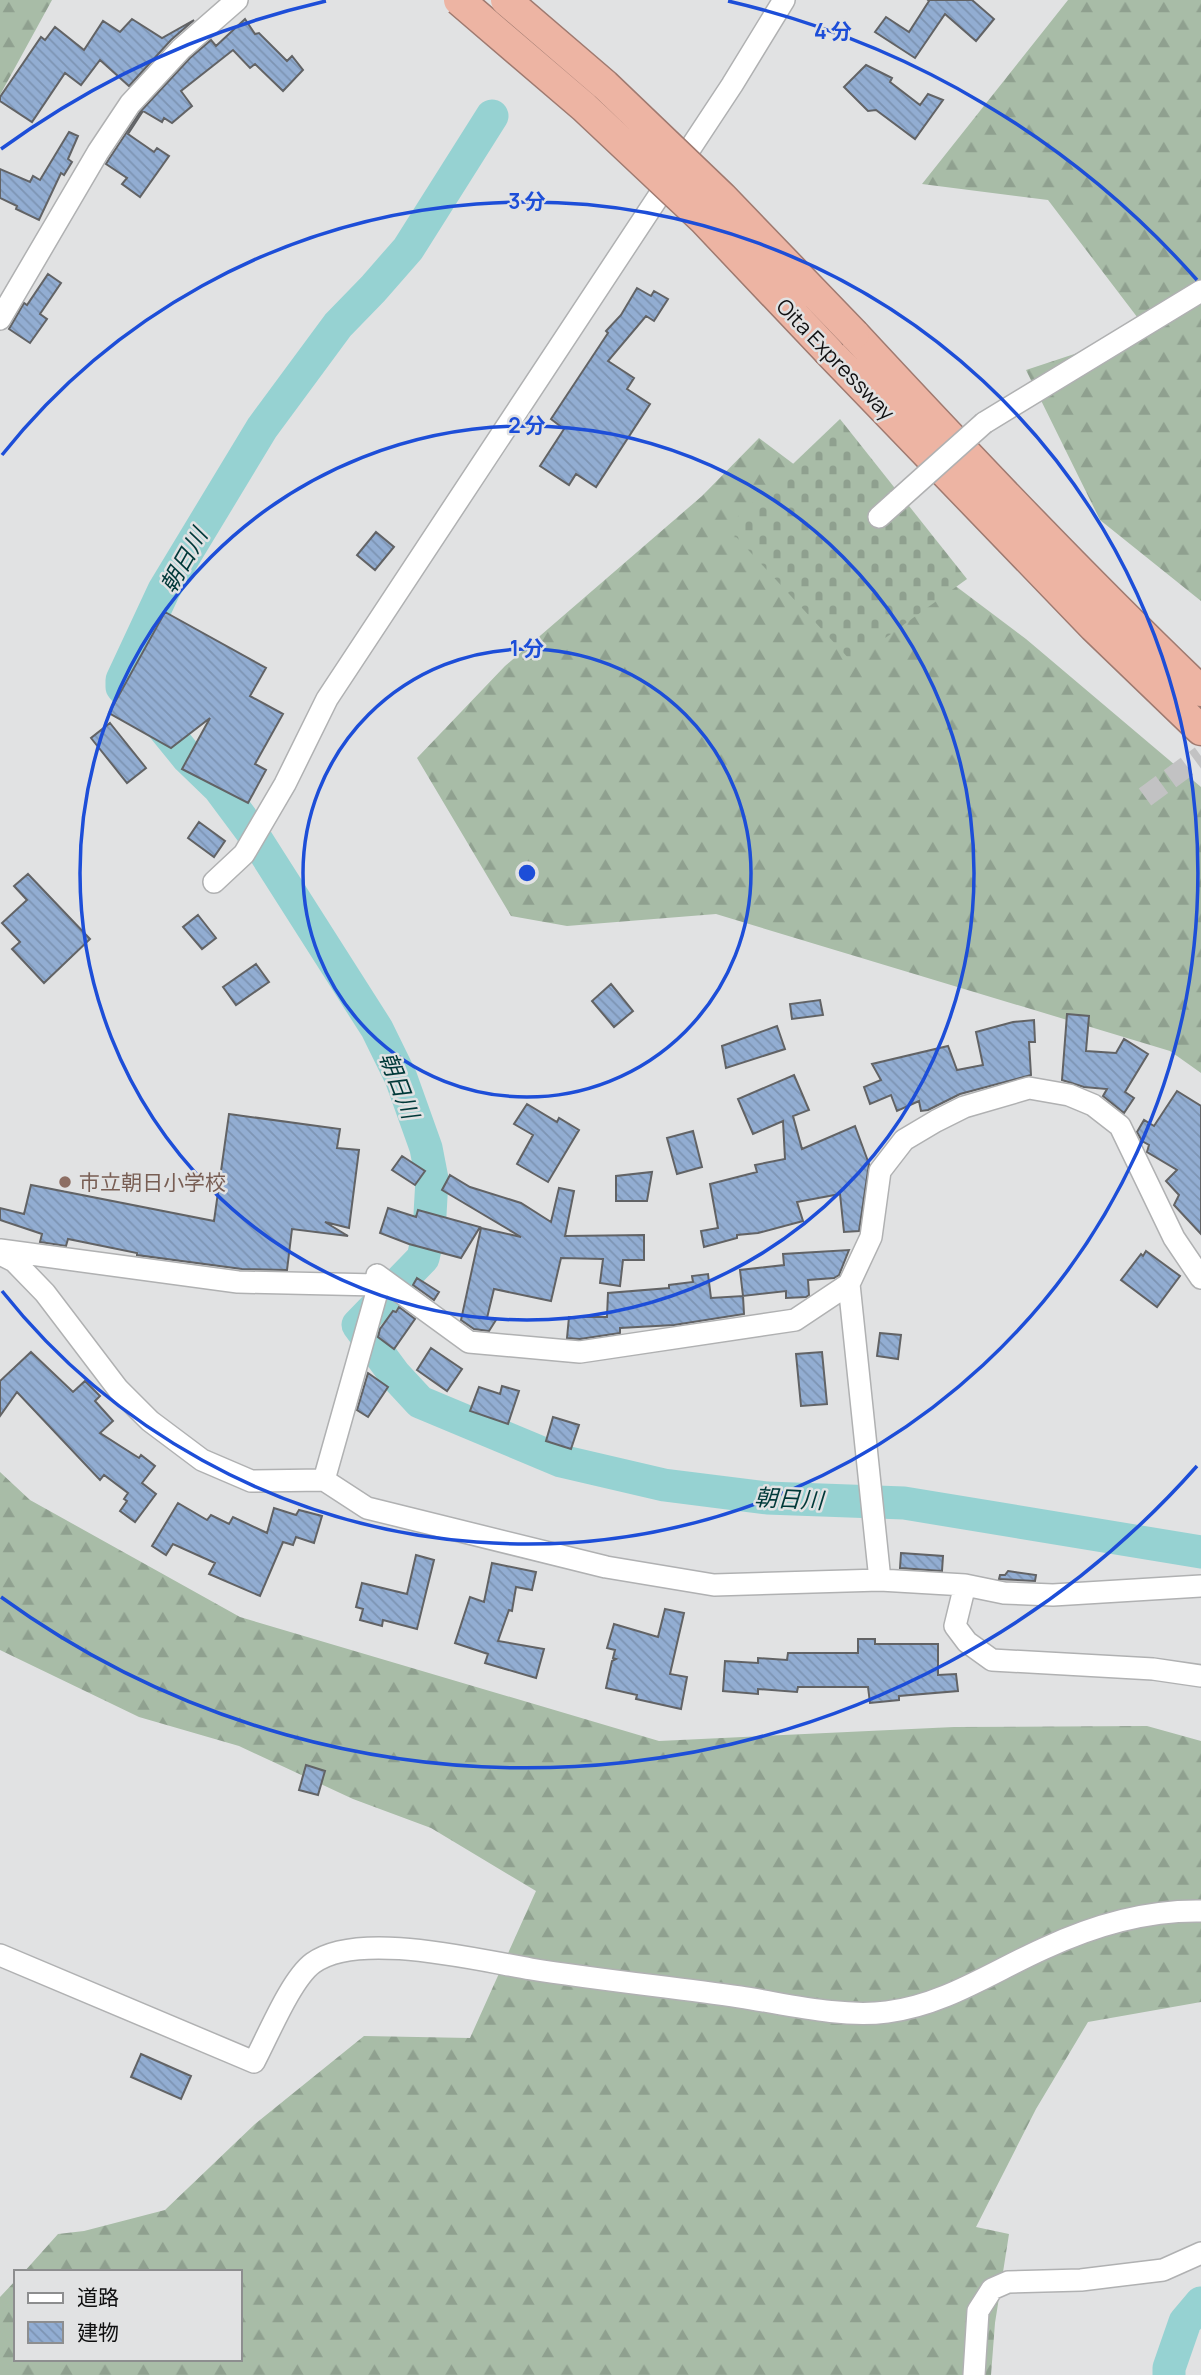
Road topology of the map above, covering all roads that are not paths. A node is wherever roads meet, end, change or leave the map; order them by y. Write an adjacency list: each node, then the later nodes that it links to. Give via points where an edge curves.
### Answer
1 (237, 0): 6 (street, via 181,49 130,104)
2 (459, 0): 9 (highway, Oita Expressway, bridge, via 584,107 703,219 1094,627)
3 (506, 0): 8 (highway, Oita Expressway, bridge, via 606,85 722,197 1112,607)
4 (784, 0): 10 (street, via 327,699 244,854)
5 (1201, 292): 7 (street, bridge, via 985,423)
6 (0, 319)
7 (879, 517)
8 (1201, 691)
9 (1201, 730)
10 (214, 882)
11 (0, 1252): 14 (street, via 238,1282); 15 (street, via 46,1293 118,1389 150,1421 202,1460 251,1481)
12 (1201, 1278): 13 (street, via 1174,1238 1120,1126 1093,1105 1069,1095 1029,1088 964,1107 904,1140 880,1171 872,1237)
13 (849, 1284): 14 (street, via 795,1320 580,1352 469,1342 377,1275); 16 (street)
14 (377, 1285): 15 (street)
15 (324, 1480): 16 (street, via 367,1508 606,1567 715,1585)
16 (880, 1580): 17 (street)
17 (965, 1585): 18 (street, via 1004,1593 1053,1595); 19 (street, via 955,1626 967,1642 992,1660)
18 (1201, 1586)
19 (1201, 1676)
20 (1201, 1911): 21 (street, via 1175,1911 1111,1924 1045,1948 943,1998 866,2013 440,1954 351,1949 319,1959 298,1979 254,2062)
21 (0, 1955)
22 (1201, 2253): 23 (street, via 1163,2270 1080,2280 1009,2282 992,2289 978,2311)
23 (974, 2375)

